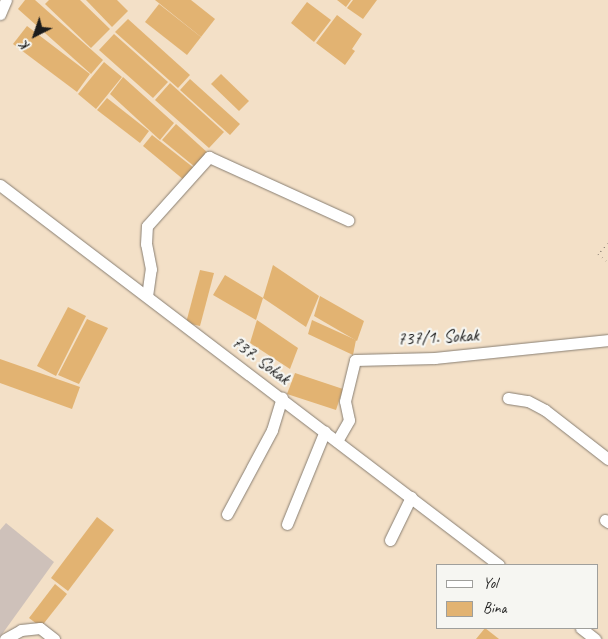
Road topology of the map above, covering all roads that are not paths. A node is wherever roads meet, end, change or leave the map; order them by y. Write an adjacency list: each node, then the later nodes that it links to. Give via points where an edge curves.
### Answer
1 (6, 0): 2 (street)
2 (0, 14)
3 (0, 186): 5 (street, 737. Sokak)
4 (348, 220): 5 (street, via 209,157 147,226 146,244 151,269)
5 (147, 296): 7 (street, 737. Sokak)
6 (608, 340): 10 (street, 737/1. Sokak, via 435,358 355,360 345,402 349,420)
7 (282, 398): 9 (street, 737. Sokak); 13 (street, via 272,430)
8 (508, 398): 11 (street, via 528,401 545,410)
9 (325, 431): 10 (street, 737. Sokak); 14 (street)
10 (337, 440): 12 (street, 737. Sokak)
11 (608, 460)
12 (411, 498): 15 (street); 16 (street, 737. Sokak)
13 (227, 514)
14 (287, 524)
15 (390, 540)
16 (499, 564)
17 (582, 629): 20 (street)
18 (5, 639): 19 (street, via 21,630 40,628)
19 (54, 639)
20 (595, 639)

